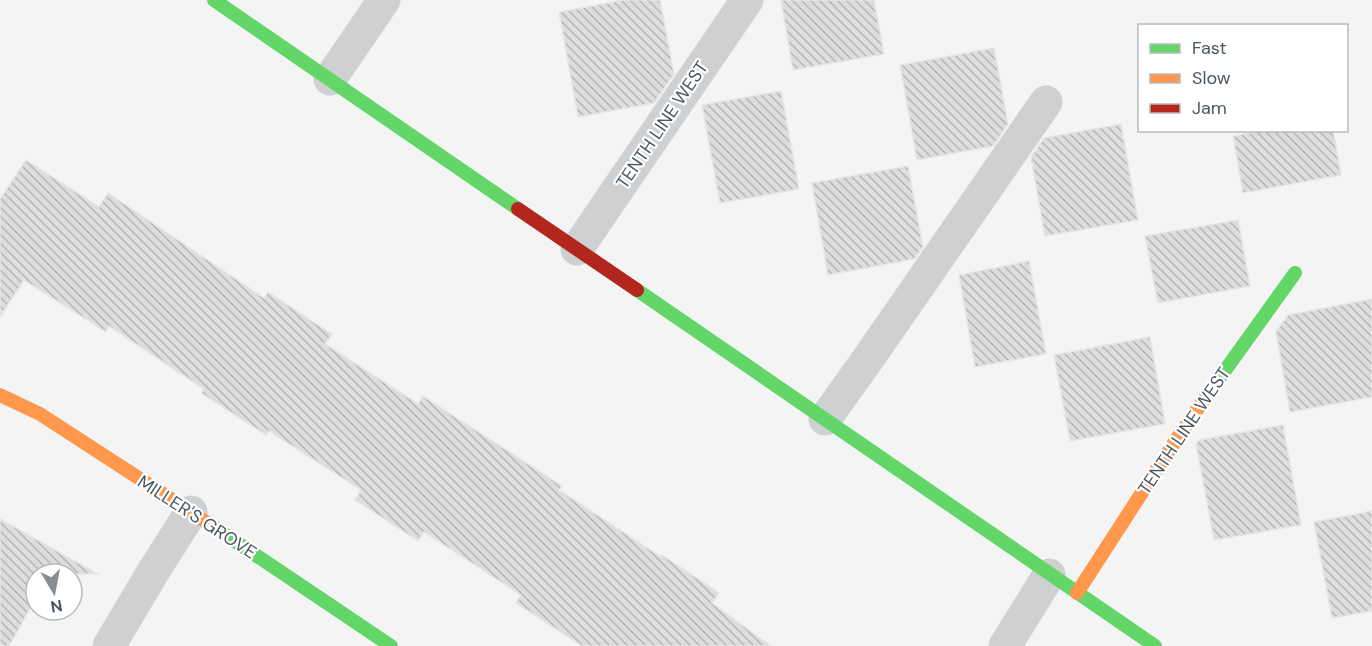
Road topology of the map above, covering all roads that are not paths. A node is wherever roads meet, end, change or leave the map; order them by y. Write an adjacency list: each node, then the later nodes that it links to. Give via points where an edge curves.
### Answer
1 (214, 0): 4 (street)
2 (384, 0): 4 (street)
3 (747, 0): 6 (street, TENTH LINE WEST)
4 (330, 79): 6 (street)
5 (1046, 102): 9 (street)
6 (578, 249): 9 (street)
7 (1295, 273): 12 (street, TENTH LINE WEST, via 1176,440)
8 (0, 395): 10 (street, MILLER'S GROVE, via 40,414)
9 (825, 419): 11 (street)
10 (191, 512): 13 (street); 14 (street, MILLER'S GROVE)
11 (1049, 574): 12 (street); 15 (street)
12 (1077, 593): 16 (street)
13 (109, 646)
14 (391, 646)
15 (1005, 646)
16 (1155, 646)

